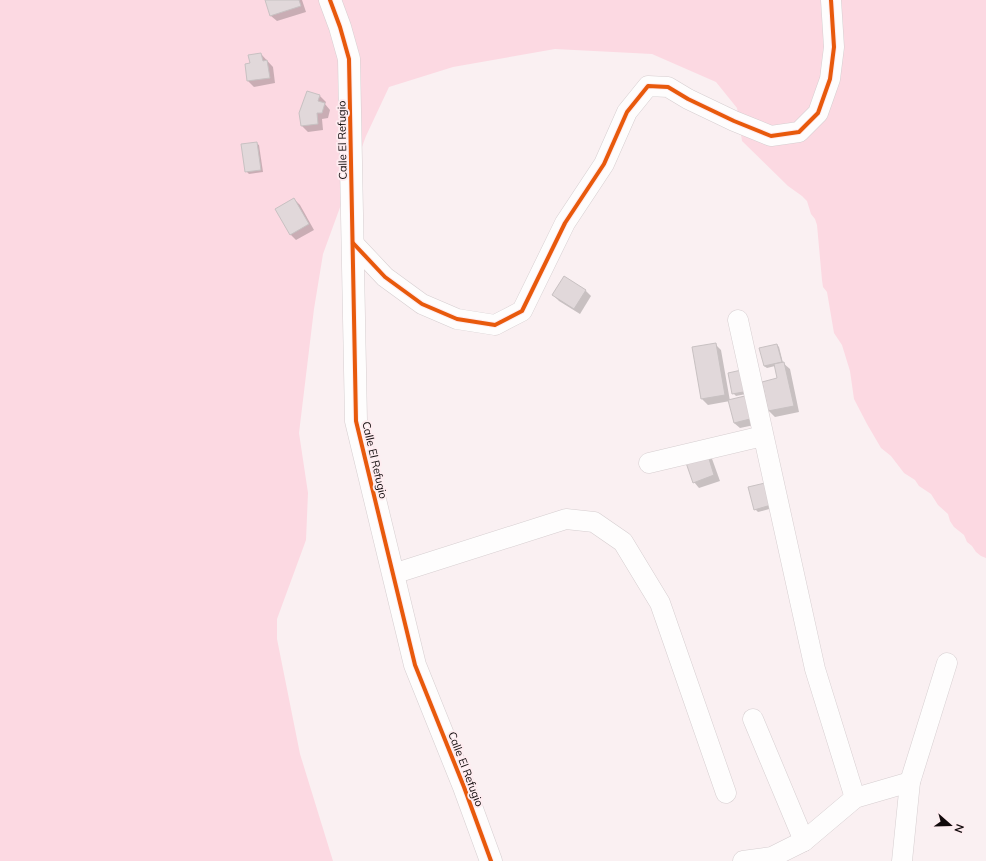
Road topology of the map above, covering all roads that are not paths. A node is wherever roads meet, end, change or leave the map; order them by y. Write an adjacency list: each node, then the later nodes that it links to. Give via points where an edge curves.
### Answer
1 (330, 0): 3 (street, Calle El Refugio, via 349,60)
2 (831, 0): 3 (street, via 834,47 830,79 818,113 799,132 771,136 734,121 668,87 648,86 627,112 604,164 565,222 522,311 502,322 495,325 457,319 422,304 385,276)
3 (353, 243): 7 (street, Calle El Refugio, via 356,422)
4 (738, 320): 5 (street)
5 (763, 436): 6 (street); 12 (street, via 815,669)
6 (649, 463)
7 (393, 574): 11 (street, via 566,519 594,522 623,542 660,603); 14 (street, Calle El Refugio, via 415,665)
8 (947, 662): 10 (street)
9 (754, 719): 13 (street)
10 (910, 782): 12 (street); 16 (street)
11 (726, 794)
12 (855, 798): 13 (street)
13 (804, 841): 15 (street, via 772,857)
14 (491, 861)
15 (743, 861)
16 (902, 861)

